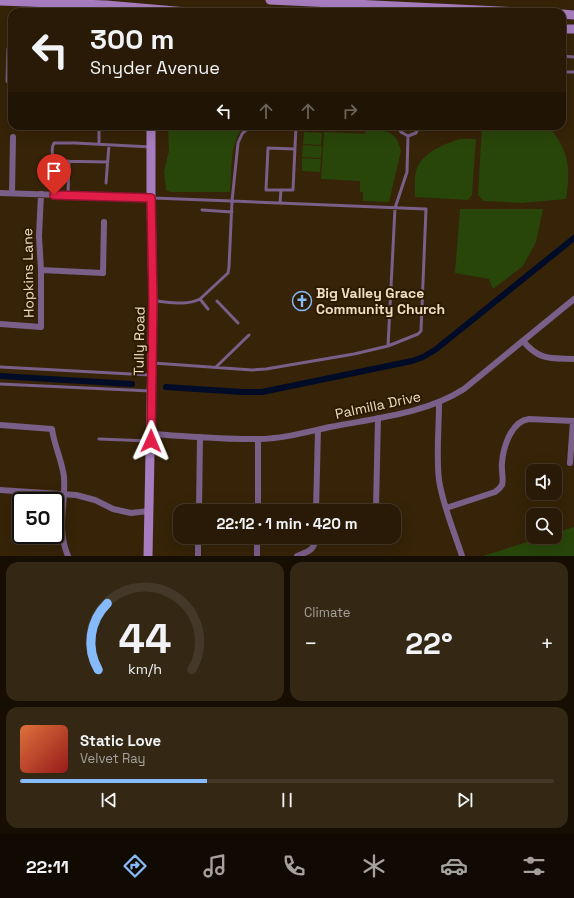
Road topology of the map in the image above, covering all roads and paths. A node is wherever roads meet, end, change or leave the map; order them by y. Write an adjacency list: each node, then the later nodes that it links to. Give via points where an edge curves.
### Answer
1 (270, 0): 6 (main road)
2 (0, 1): 3 (main road)
3 (106, 6): 4 (main road); 5 (main road)
4 (109, 8)
5 (125, 8)
6 (437, 8)
7 (8, 49): 8 (lane)
8 (8, 82)
9 (99, 130): 17 (lane)
10 (151, 130): 19 (main road, Tully Road)
11 (246, 130): 30 (lane, via 238,143)
12 (296, 130): 20 (lane)
13 (400, 130): 16 (lane)
14 (417, 130): 16 (lane)
15 (13, 136): 26 (street)
16 (408, 136): 32 (lane, via 407,172)
17 (98, 144): 18 (lane); 21 (lane, via 54,143 52,146 55,161)
18 (109, 144): 19 (lane); 22 (lane)
19 (151, 147): 29 (main road, Tully Road)
20 (295, 149): 24 (lane, via 293,190); 24 (lane, via 268,148 266,190)
21 (69, 161): 22 (lane); 28 (lane)
22 (108, 162): 23 (lane)
23 (106, 183)
24 (281, 190): 31 (lane)
25 (0, 192): 26 (street)
26 (12, 193): 27 (street)
27 (41, 194): 28 (street); 36 (street, Hopkins Lane)
28 (68, 196): 29 (street)
29 (151, 198): 30 (lane); 39 (main road, Tully Road)
30 (232, 201): 31 (lane); 34 (lane)
31 (280, 203): 32 (lane)
32 (394, 208): 46 (lane); 46 (lane, via 426,209 420,331)
33 (202, 210): 34 (lane)
34 (232, 212): 37 (lane, via 228,273)
35 (104, 222): 36 (street, via 103,273)
36 (41, 270): 43 (street, Hopkins Lane, via 41,327)
37 (200, 299): 39 (lane, via 186,304); 41 (lane)
38 (574, 299): 45 (street, Palmilla Drive)
39 (153, 301): 48 (main road, Tully Road)
40 (217, 301): 42 (lane)
41 (208, 309)
42 (238, 323)
43 (0, 324)
44 (249, 334): 50 (lane)
45 (523, 341): 47 (street, via 530,350 540,356); 54 (street, Palmilla Drive, via 464,389)
46 (388, 346): 50 (lane, via 266,369)
47 (574, 359)
48 (153, 363): 50 (lane); 51 (main road, Tully Road)
49 (0, 367): 51 (lane)
50 (216, 367)
51 (153, 375): 53 (main road, Tully Road)
52 (0, 384): 53 (lane)
53 (152, 391): 59 (main road, Tully Road)
54 (440, 403): 55 (street, Palmilla Drive); 72 (street, via 438,470)
55 (378, 418): 58 (street, Palmilla Drive); 71 (street)
56 (574, 421): 63 (street); 72 (street, via 522,421 505,445 501,487 495,492)
57 (0, 425): 66 (street, via 52,428 62,464)
58 (318, 430): 62 (street, Palmilla Drive); 70 (street)
59 (151, 437): 60 (street, Palmilla Drive); 61 (lane); 73 (main road, Tully Road)
60 (200, 437): 62 (street, Palmilla Drive); 68 (street)
61 (99, 439)
62 (258, 440): 69 (street)
63 (570, 463)
64 (0, 490): 65 (street)
65 (32, 492)
66 (63, 492)
67 (64, 494): 73 (street, via 84,497 122,511)
68 (199, 504)
69 (258, 504)
70 (316, 504)
71 (376, 504)
72 (446, 508): 83 (street)
73 (149, 511): 79 (main road, Tully Road)
74 (64, 541): 78 (street)
75 (198, 544): 80 (street)
76 (258, 544): 81 (street)
77 (314, 544): 82 (street, via 308,552)
78 (68, 556)
79 (148, 556)
80 (198, 556)
81 (257, 556)
82 (297, 556)
83 (462, 556)

